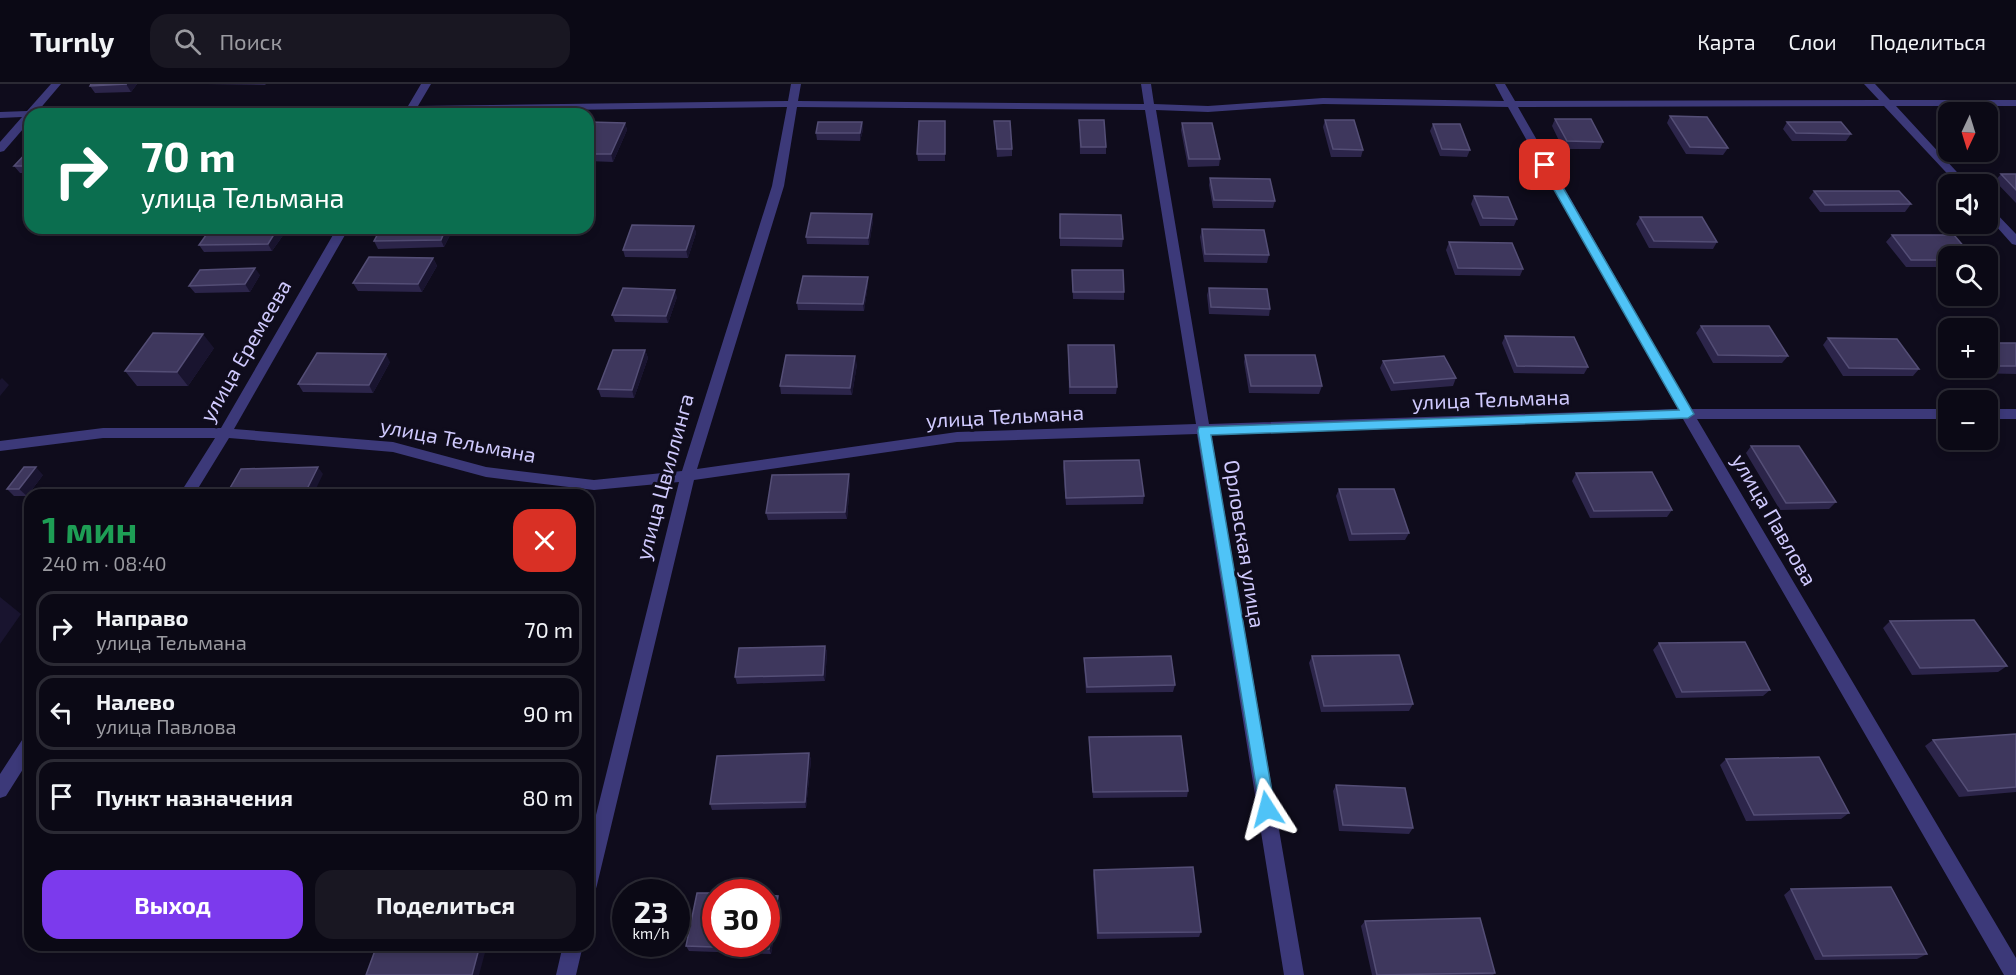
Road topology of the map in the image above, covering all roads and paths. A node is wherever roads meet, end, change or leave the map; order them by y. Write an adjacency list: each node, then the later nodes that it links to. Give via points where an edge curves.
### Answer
1 (56, 84): 12 (street)
2 (426, 84): 13 (street)
3 (796, 84): 10 (street, улица Цвиллинга)
4 (1146, 84): 11 (street, Орловская улица)
5 (1500, 84): 7 (street, улица Павлова)
6 (1869, 84): 8 (street)
7 (1510, 102): 8 (street); 11 (street, via 1323,101 1208,109); 23 (street, улица Павлова)
8 (1887, 103): 9 (street); 19 (street)
9 (2016, 103)
10 (793, 104): 11 (street); 14 (street); 30 (street, улица Цвиллинга, via 778,186)
11 (1150, 107): 27 (street, Орловская улица)
12 (35, 108)
13 (412, 108)
14 (574, 108)
15 (24, 114): 16 (street)
16 (0, 115)
17 (24, 121): 18 (street)
18 (0, 149)
19 (1954, 174)
20 (1998, 222): 22 (street)
21 (340, 234): 28 (street, улица Еремеева)
22 (2016, 242)
23 (1688, 414): 24 (street, улица Тельмана); 27 (street, улица Тельмана); 38 (street, улица Павлова)
24 (1938, 414)
25 (1998, 414): 26 (street)
26 (2016, 414)
27 (1204, 431): 30 (street, улица Тельмана, via 957,437); 37 (street, Орловская улица)
28 (225, 433): 29 (street, улица Тельмана, via 103,433); 30 (street, улица Тельмана, via 393,447 486,472 594,485); 31 (street, улица Еремеева)
29 (0, 446)
30 (688, 476): 34 (street, улица Цвиллинга)
31 (190, 489)
32 (24, 752): 33 (street)
33 (0, 790)
34 (594, 860)
35 (572, 951): 36 (street)
36 (566, 975)
37 (1294, 975)
38 (2016, 975)

